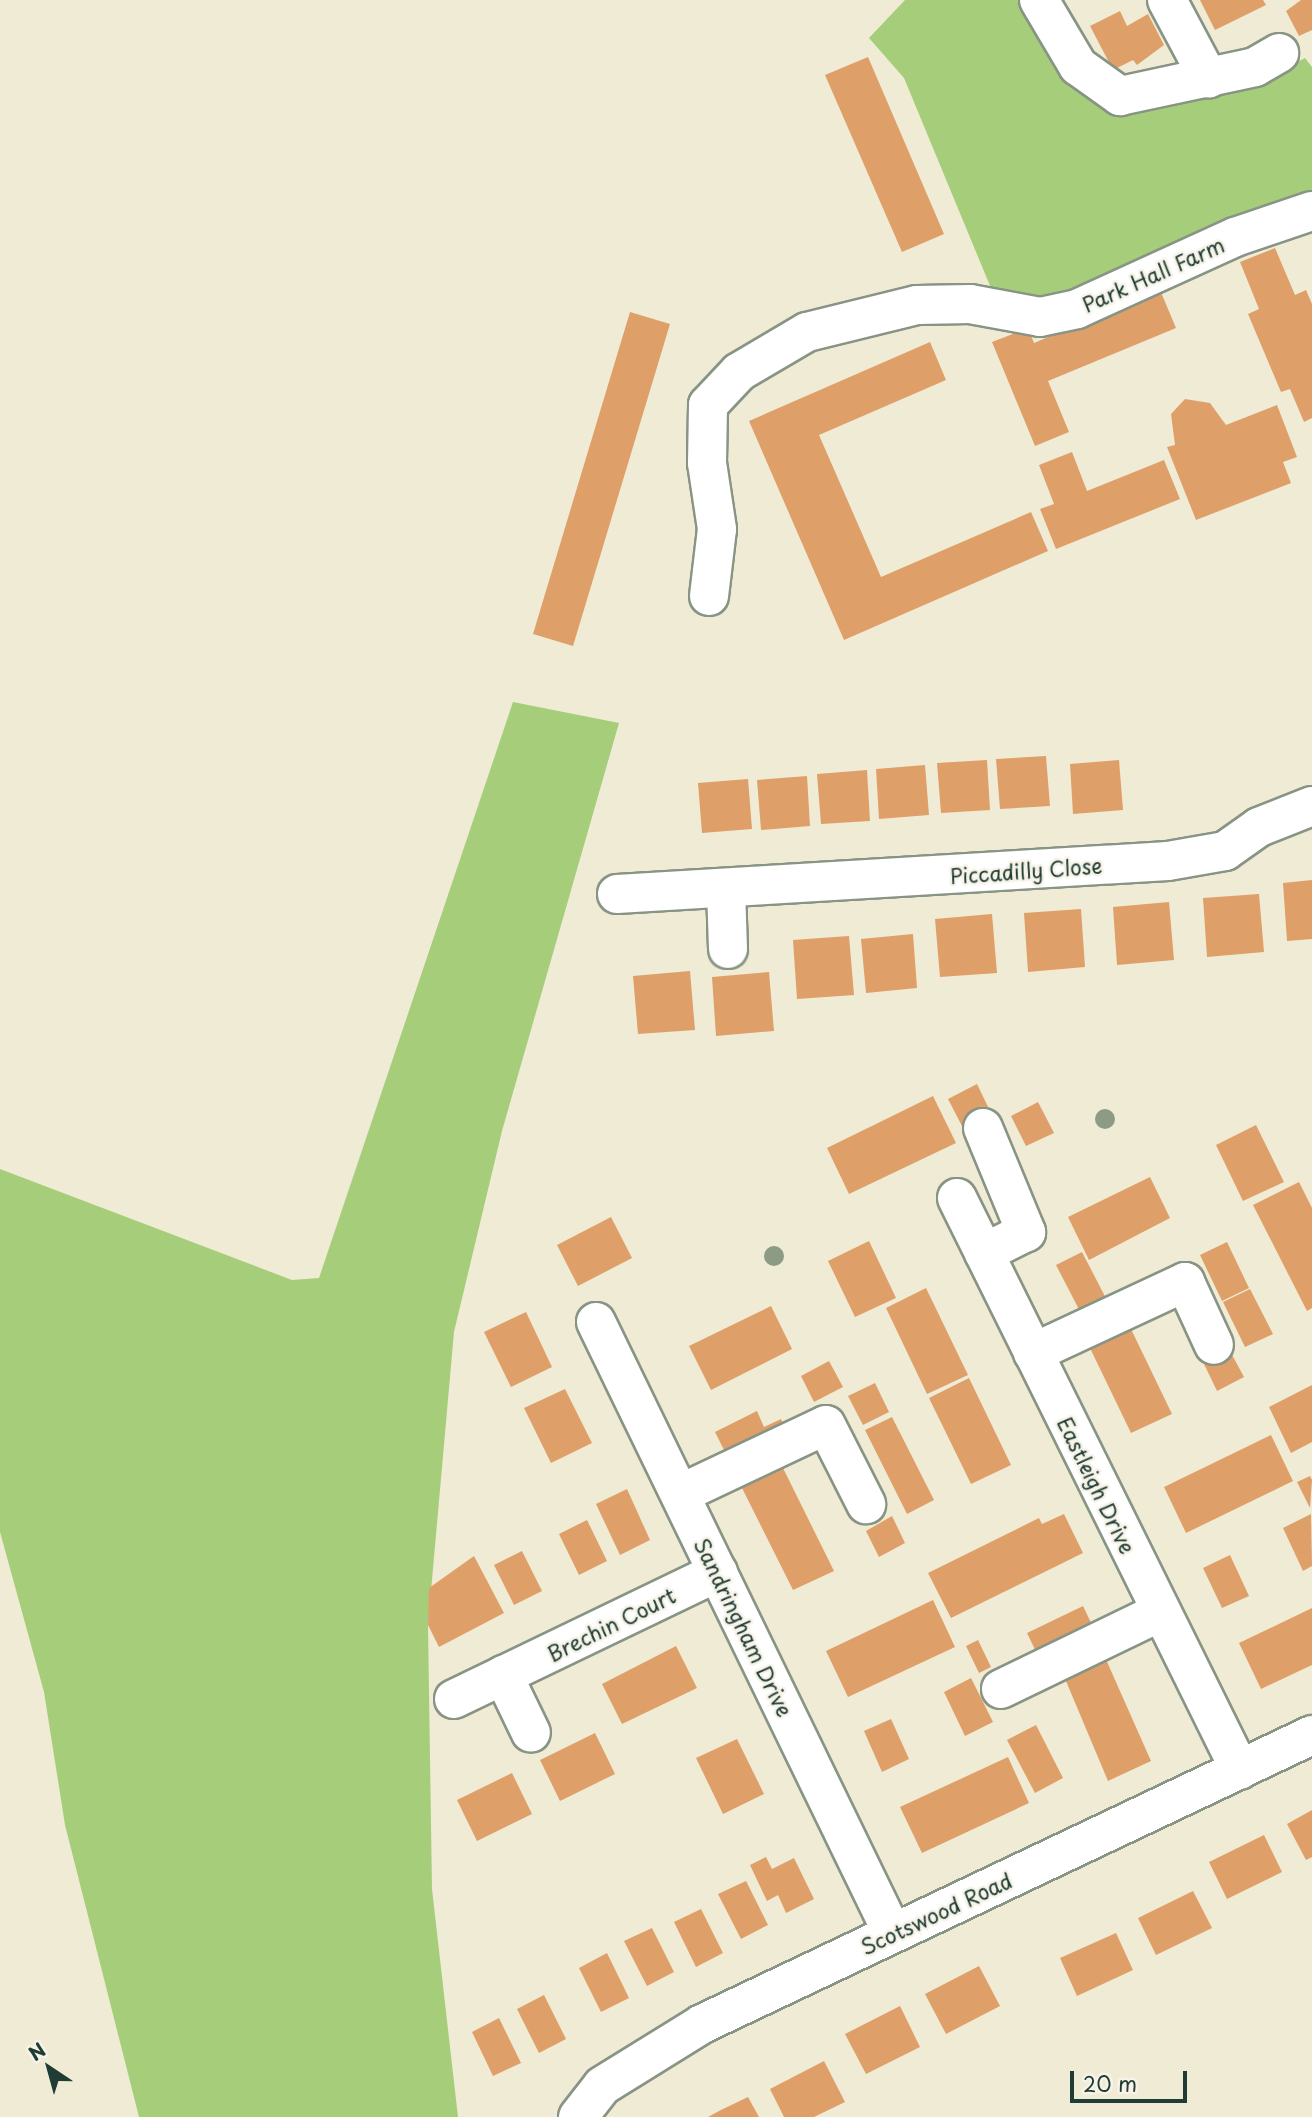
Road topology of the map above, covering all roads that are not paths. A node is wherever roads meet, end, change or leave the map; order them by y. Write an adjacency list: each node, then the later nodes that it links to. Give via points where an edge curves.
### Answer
1 (1039, 0): 4 (street, via 1078,66 1120,96)
2 (1167, 0): 4 (street)
3 (1279, 53): 4 (street)
4 (1209, 79)
5 (1312, 211): 6 (street, Park Hall Farm, via 1235,237 1077,309 1040,317 970,304 917,305 807,332 739,372 708,405 707,463 717,529)
6 (709, 596)
7 (1312, 806): 8 (street, Piccadilly Close, via 1287,813 1224,851 1168,861)
8 (726, 889): 9 (street, Piccadilly Close); 10 (street)
9 (617, 894)
10 (728, 948)
11 (983, 1128): 13 (street, via 1026,1232)
12 (957, 1198): 13 (street, Eastleigh Drive)
13 (984, 1253): 16 (street, Eastleigh Drive)
14 (596, 1322): 17 (street, Sandringham Drive)
15 (1214, 1345): 16 (street, via 1185,1282)
16 (1033, 1353): 20 (street, Eastleigh Drive)
17 (680, 1494): 18 (street, via 826,1425); 19 (street, Sandringham Drive)
18 (866, 1504)
19 (718, 1572): 21 (street, Brechin Court); 27 (street, Sandringham Drive)
20 (1160, 1612): 22 (street); 26 (street, Eastleigh Drive)
21 (503, 1675): 23 (street, Brechin Court); 24 (street)
22 (1001, 1689)
23 (454, 1699)
24 (531, 1733)
25 (1312, 1735): 26 (street, Scotswood Road)
26 (1240, 1770): 27 (street, Scotswood Road)
27 (892, 1932): 28 (street, Scotswood Road, via 702,2024 602,2086)
28 (578, 2117)

